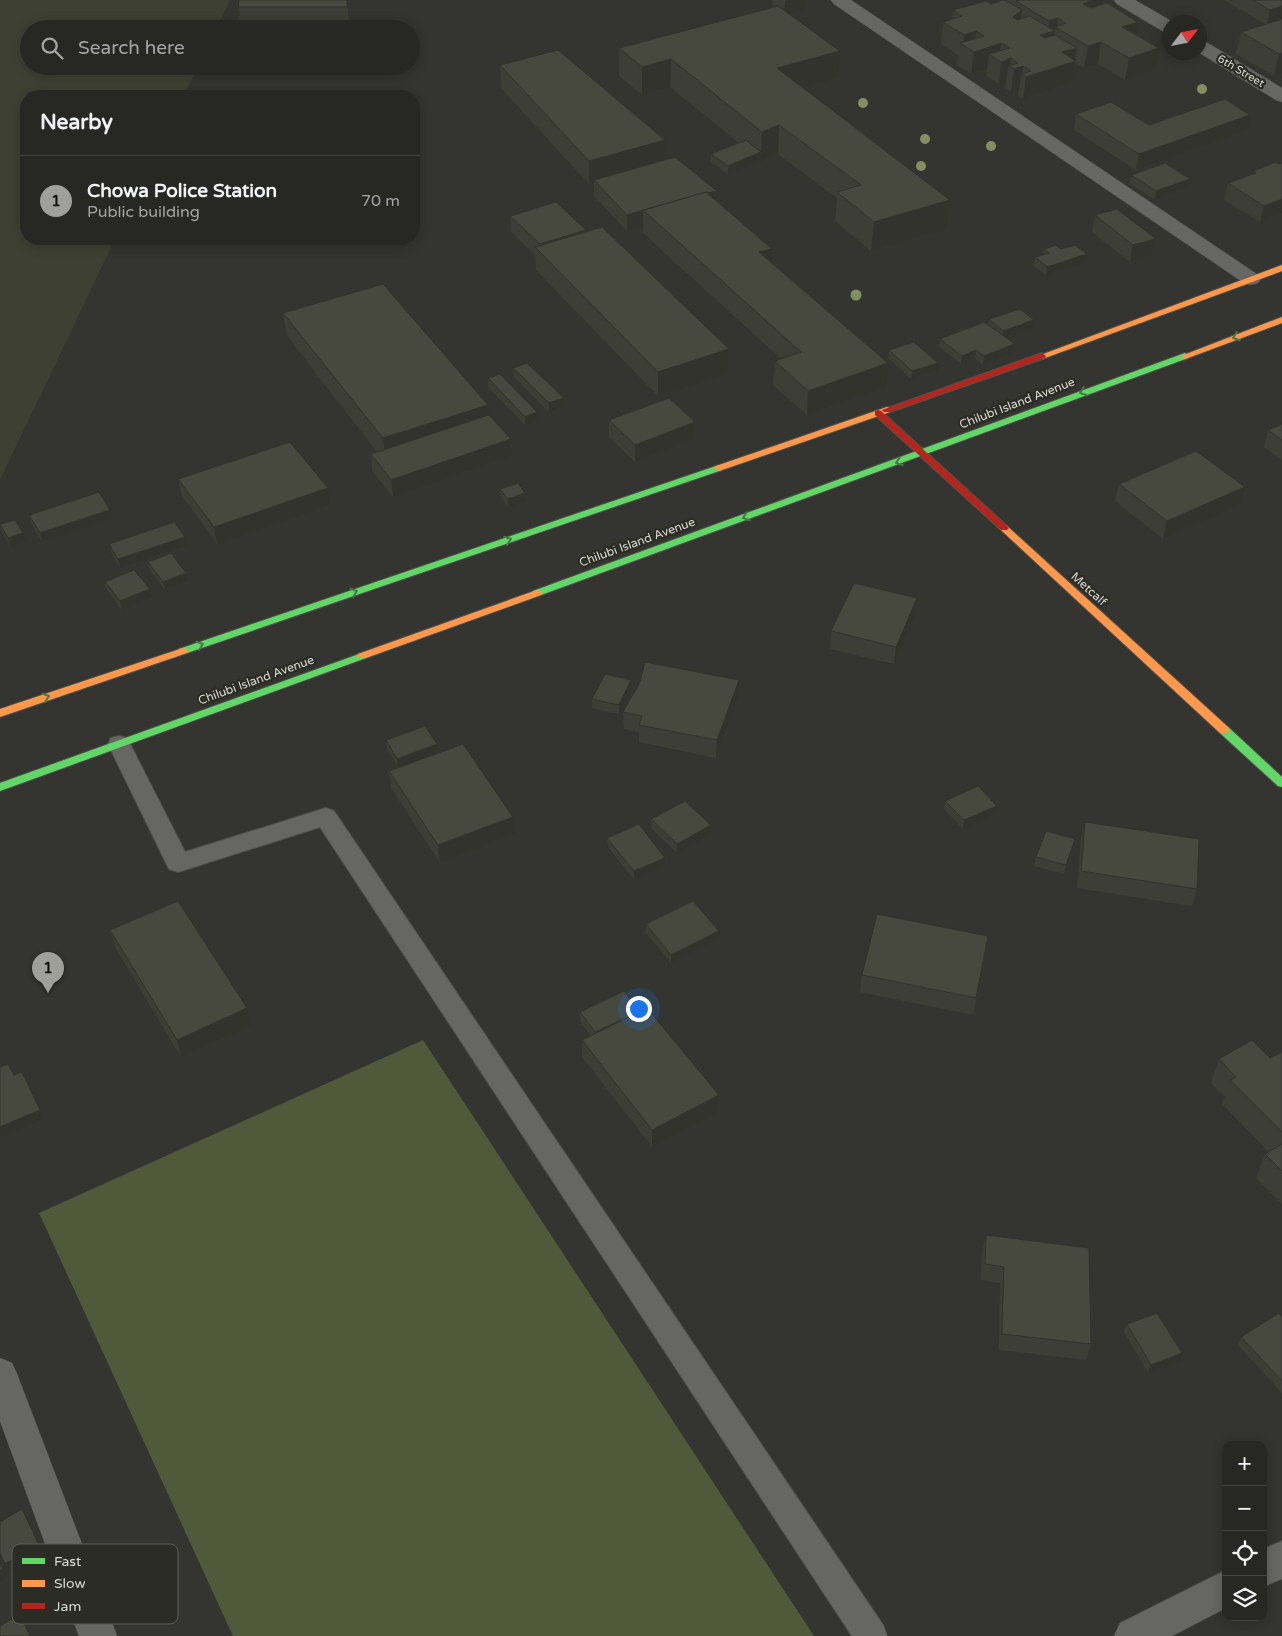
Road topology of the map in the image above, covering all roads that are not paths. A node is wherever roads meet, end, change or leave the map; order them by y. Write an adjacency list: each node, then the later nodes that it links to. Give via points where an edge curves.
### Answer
1 (840, 0): 7 (street)
2 (1123, 0): 3 (street)
3 (1162, 23)
4 (1207, 50): 5 (street, 6th Street)
5 (1282, 96)
6 (1282, 268): 7 (street)
7 (1251, 280): 9 (street)
8 (1282, 320): 10 (street, Chilubi Island Avenue, one-way to 10)
9 (878, 414): 10 (street, Metcalf); 11 (street, one-way to 9)
10 (921, 454): 12 (street, Chilubi Island Avenue, one-way to 12); 13 (street, Metcalf)
11 (0, 713)
12 (120, 744): 14 (street, Chilubi Island Avenue); 22 (lane, via 178,863 326,818)
13 (1282, 783)
14 (0, 787)
15 (0, 1374): 16 (street)
16 (64, 1544)
17 (1282, 1559): 18 (street)
18 (1267, 1567)
19 (1222, 1590): 23 (street)
20 (94, 1624): 21 (street)
21 (98, 1636)
22 (870, 1636)
23 (1132, 1636)

